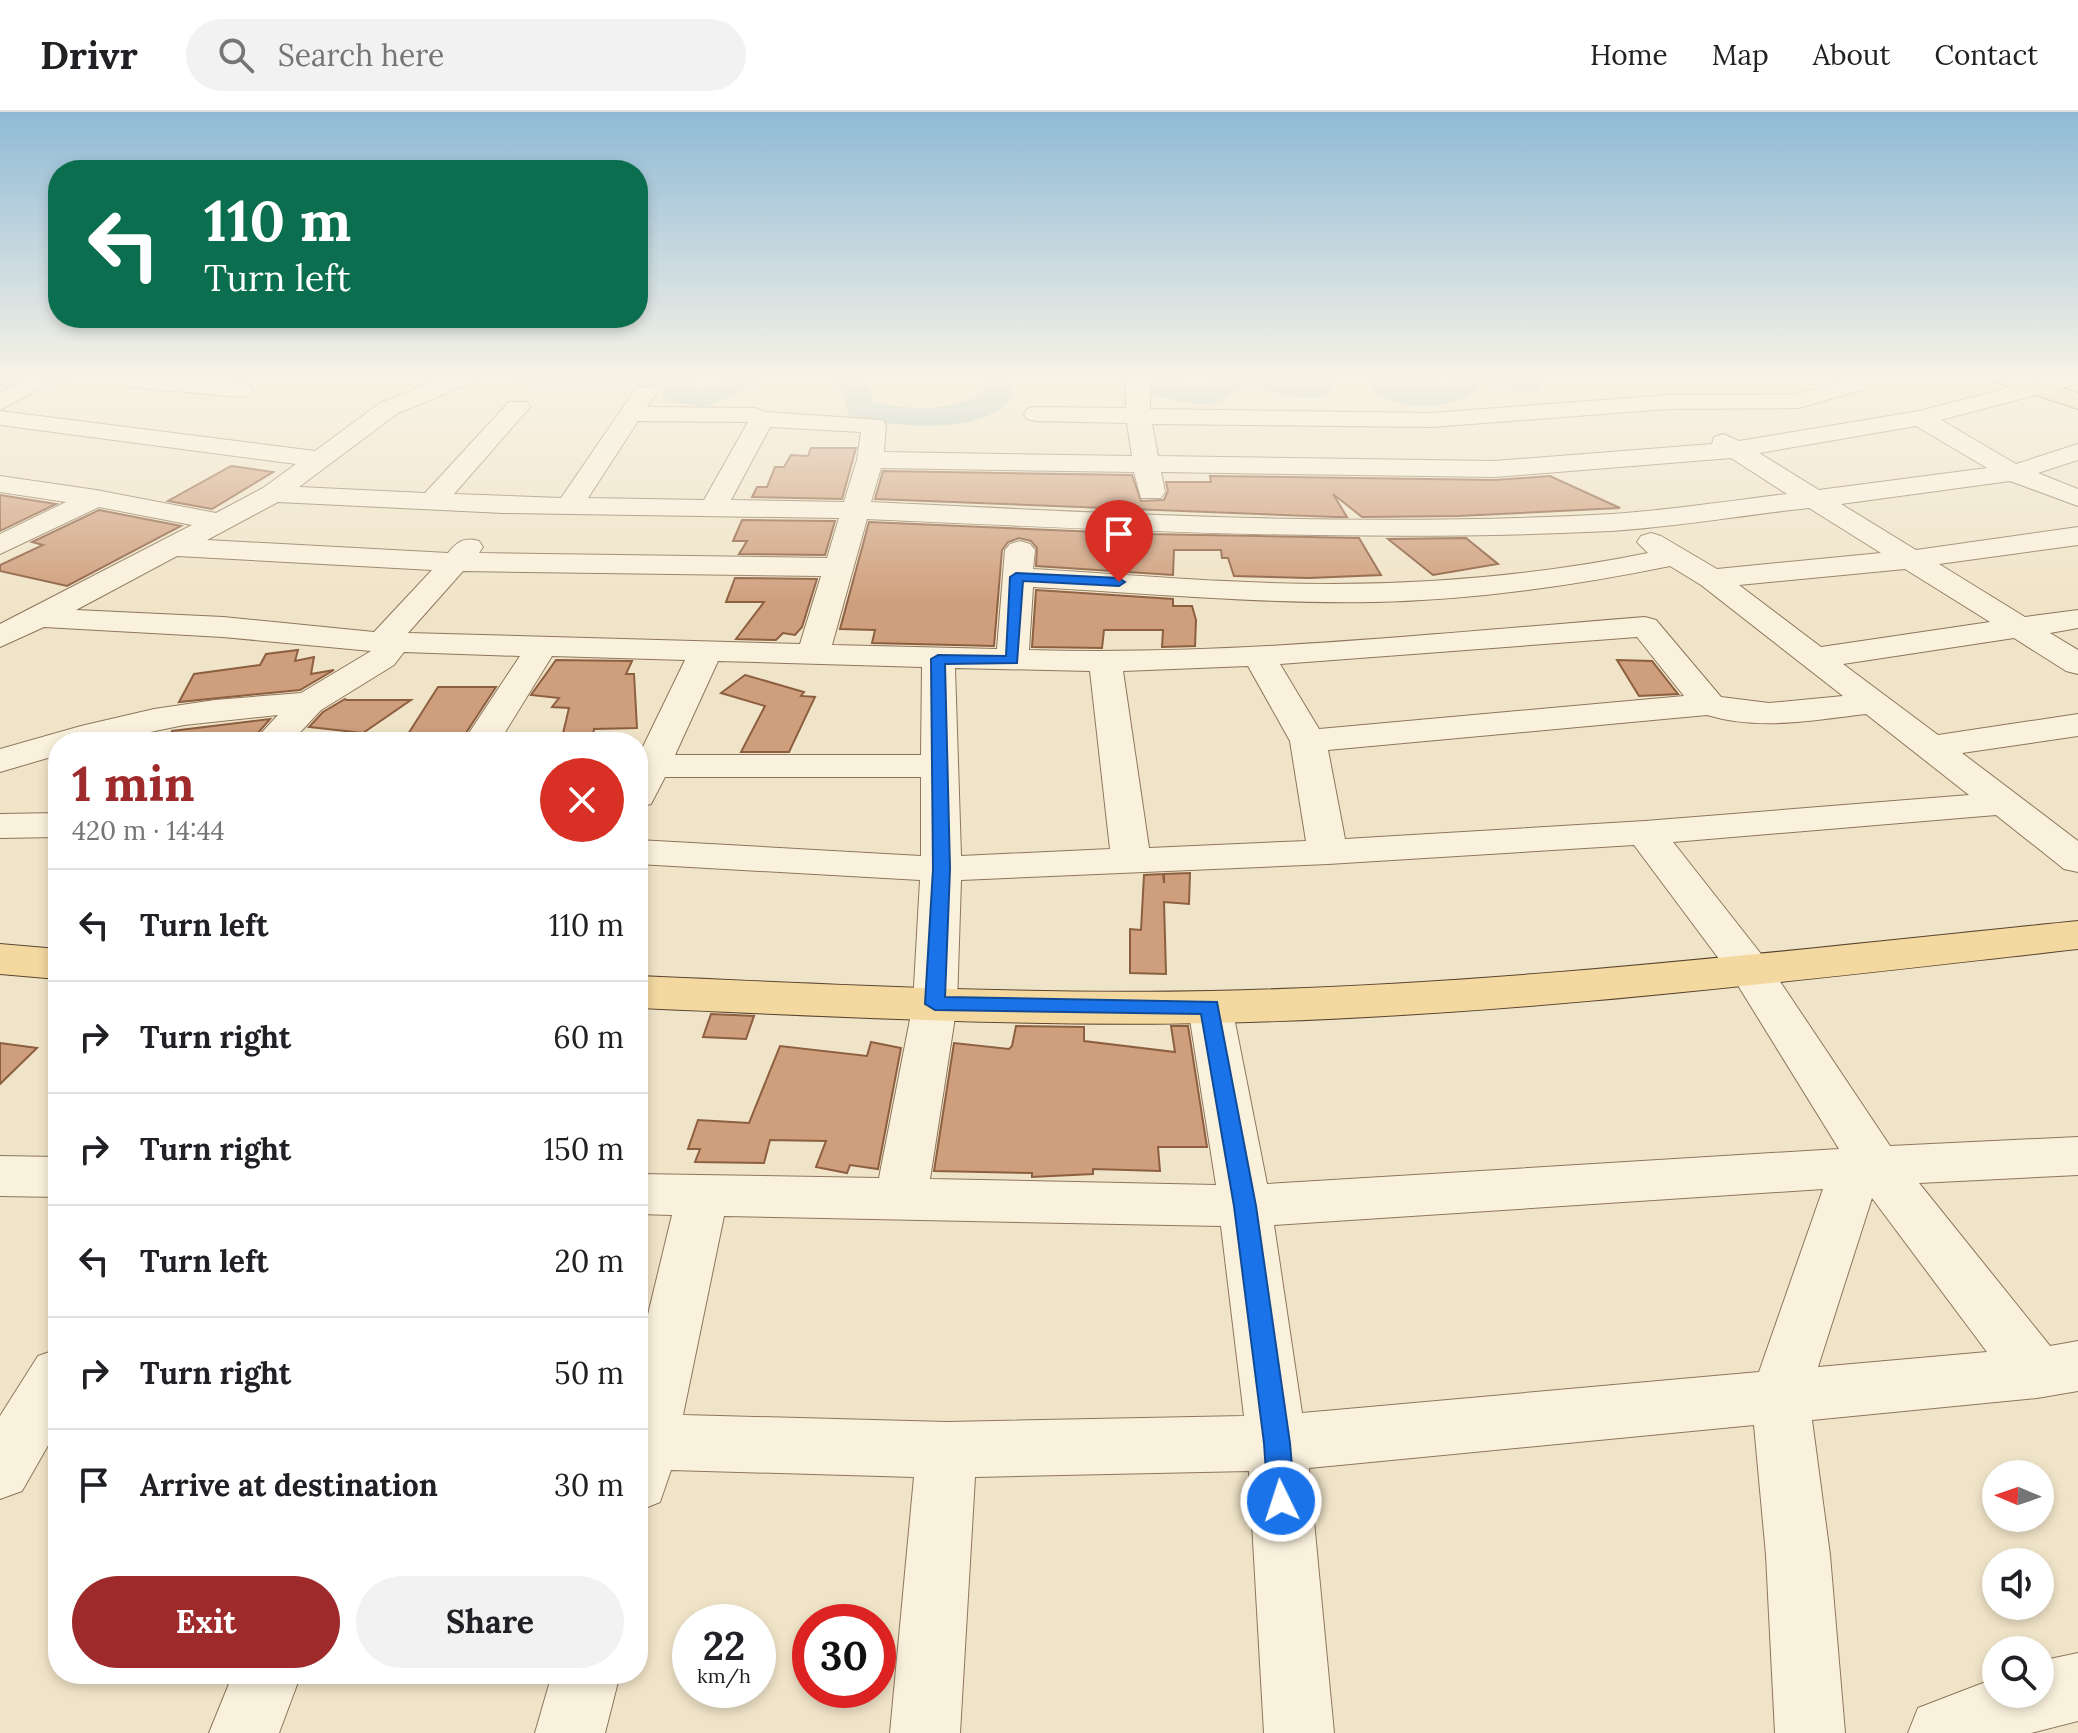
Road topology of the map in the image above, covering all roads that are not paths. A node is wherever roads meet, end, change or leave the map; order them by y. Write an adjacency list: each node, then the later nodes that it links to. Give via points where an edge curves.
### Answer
1 (266, 452): 12 (street)
2 (325, 452): 12 (street)
3 (478, 452): 21 (street)
4 (606, 452): 22 (street)
5 (744, 452): 24 (street)
6 (871, 452): 13 (street)
7 (1142, 452): 14 (street)
8 (1712, 452): 14 (street, via 1495,469)
9 (1736, 452): 20 (street)
10 (1977, 452): 15 (street)
11 (2078, 452): 15 (street)
12 (317, 459): 17 (street)
13 (870, 460): 14 (street); 25 (street)
14 (1144, 464): 29 (street)
15 (2013, 473): 19 (street); 20 (street)
16 (0, 484): 18 (street)
17 (273, 494): 21 (street); 27 (street)
18 (96, 498): 27 (street); 31 (street)
19 (2078, 498)
20 (1814, 499): 28 (street); 34 (street)
21 (433, 501): 23 (street)
22 (570, 504): 23 (street); 24 (street)
23 (503, 505): 35 (street)
24 (714, 506): 25 (street)
25 (855, 510): 26 (street); 36 (street)
26 (1024, 516): 29 (street); 38 (street)
27 (220, 522): 32 (street)
28 (1615, 522): 29 (street, via 1424,529); 33 (street)
29 (1159, 524)
30 (2078, 536): 34 (street)
31 (0, 545)
32 (175, 547): 35 (street); 40 (street)
33 (1676, 556): 37 (street); 39 (street)
34 (1914, 559): 39 (street); 43 (street)
35 (456, 562): 36 (street); 45 (street)
36 (838, 567): 48 (street)
37 (1585, 576): 38 (street, via 1374,593); 42 (street)
38 (1016, 577): 52 (street)
39 (1712, 579): 50 (street)
40 (40, 617): 44 (street); 45 (street)
41 (2078, 619): 43 (street)
42 (1645, 627): 49 (street); 57 (street)
43 (2021, 627): 50 (street); 54 (street)
44 (0, 637)
45 (382, 642): 46 (street); 55 (street, via 389,650 382,658)
46 (541, 648): 47 (street); 61 (street)
47 (705, 653): 48 (street); 67 (street)
48 (813, 655): 51 (street)
49 (1259, 656): 53 (street); 62 (street)
50 (1815, 658): 56 (street)
51 (938, 659): 52 (street); 66 (street)
52 (1012, 660): 53 (street)
53 (1105, 662): 76 (street)
54 (2078, 664)
55 (309, 703): 59 (street, via 166,715); 60 (street)
56 (1872, 703): 57 (street, via 1751,715); 64 (street)
57 (1709, 704): 62 (street)
58 (2078, 725): 64 (street)
59 (102, 732)
60 (281, 732)
61 (487, 732)
62 (1308, 741): 73 (street)
63 (48, 747): 65 (street)
64 (1933, 747): 69 (street)
65 (0, 761)
66 (938, 766): 68 (street); 77 (street)
67 (648, 775)
68 (648, 781)
69 (2006, 803): 72 (street); 75 (street)
70 (48, 825): 71 (street)
71 (0, 826)
72 (1645, 833): 73 (street); 81 (street)
73 (1328, 852): 76 (street)
74 (648, 853): 77 (street)
75 (2078, 860)
76 (1131, 861): 77 (street)
77 (941, 869): 83 (street)
78 (2078, 935): 81 (main road)
79 (0, 959): 80 (main road)
80 (48, 963)
81 (1750, 969): 84 (main road, via 1405,999); 86 (street)
82 (648, 992): 83 (main road)
83 (935, 1004): 84 (main road); 91 (street)
84 (1210, 1007): 92 (street)
85 (2078, 1156): 86 (street)
86 (1866, 1167): 92 (street); 93 (street); 95 (street)
87 (0, 1176): 88 (street)
88 (48, 1177)
89 (648, 1194): 90 (street)
90 (703, 1195): 91 (street); 96 (street)
91 (901, 1197): 92 (street)
92 (1245, 1206): 97 (street)
93 (2057, 1369): 95 (street)
94 (48, 1391): 100 (street)
95 (1780, 1396): 97 (street); 108 (street)
96 (648, 1440)
97 (1277, 1443): 98 (street); 107 (street)
98 (947, 1450): 99 (street); 106 (street)
99 (648, 1462)
100 (0, 1471)
101 (263, 1684): 104 (street)
102 (583, 1684): 105 (street)
103 (2078, 1687): 109 (street, via 2038,1696)
104 (244, 1733)
105 (570, 1733)
106 (925, 1733)
107 (1299, 1733)
108 (1810, 1733)
109 (1943, 1733)

